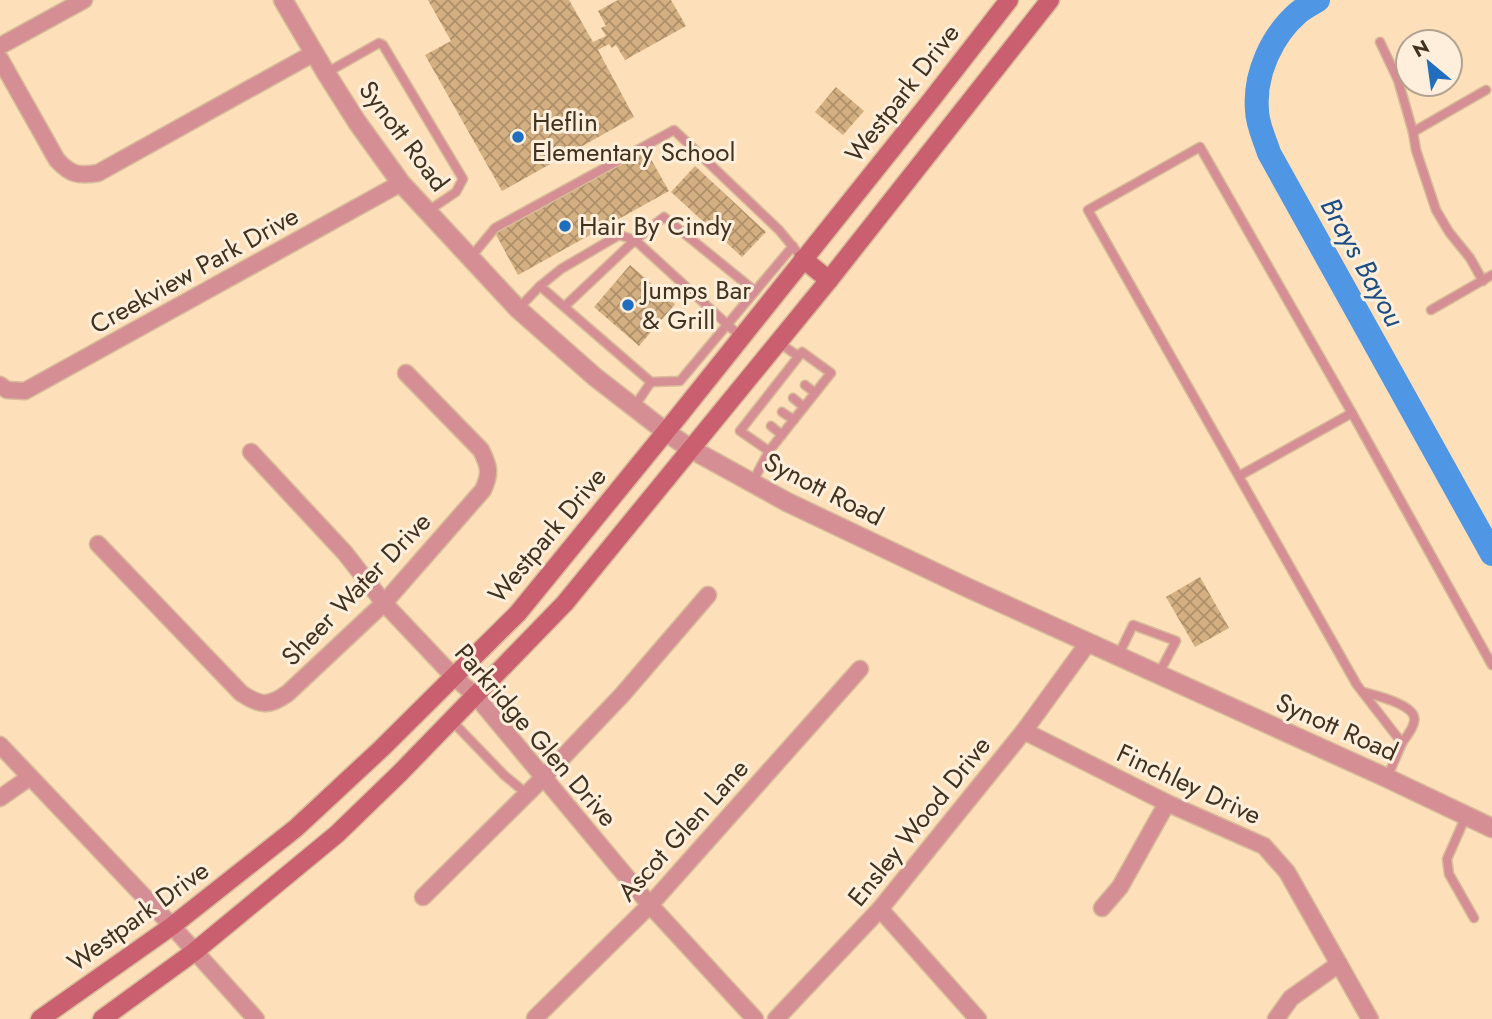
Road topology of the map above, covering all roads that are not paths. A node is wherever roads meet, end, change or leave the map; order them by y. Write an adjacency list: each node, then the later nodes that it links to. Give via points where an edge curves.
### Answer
1 (84, 0): 6 (street)
2 (282, 0): 7 (street, Synott Road)
3 (1009, 0): 15 (main road, Westpark Drive, via 932,99)
4 (1050, 0): 18 (main road, Westpark Drive)
5 (1380, 42): 11 (lane, via 1398,80)
6 (0, 46)
7 (314, 53): 8 (street, via 98,173 79,176 57,160); 9 (street, Synott Road)
8 (0, 59)
9 (326, 73): 12 (street, Synott Road); 13 (lane, via 379,43 383,45 463,179 456,192)
10 (1486, 90): 11 (lane)
11 (1413, 132): 19 (lane, via 1436,211)
12 (401, 183): 13 (street, Synott Road); 32 (street, Creekview Park Drive, via 25,391)
13 (428, 211): 16 (street, Synott Road)
14 (635, 240): 20 (lane, via 619,235); 21 (lane, via 664,217); 22 (lane); 25 (lane)
15 (798, 252): 16 (lane, via 674,130 495,228); 18 (main road); 21 (lane); 26 (main road, Westpark Drive)
16 (470, 258): 23 (street, Synott Road)
17 (1492, 275): 19 (lane)
18 (829, 280): 27 (main road, Westpark Drive)
19 (1483, 281): 24 (lane)
20 (540, 286): 22 (lane); 23 (lane)
21 (755, 291): 25 (lane)
22 (565, 306): 30 (lane)
23 (518, 309): 35 (street, Synott Road)
24 (1431, 310)
25 (727, 325): 26 (lane); 30 (lane, via 680,381)
26 (741, 337): 41 (main road, Westpark Drive)
27 (778, 342): 28 (lane); 43 (main road, Westpark Drive)
28 (798, 356): 33 (lane, via 802,352 831,373); 44 (lane, via 790,373 740,431)
29 (406, 373): 50 (street, Sheer Water Drive, via 481,450 489,477 483,490)
30 (651, 382): 35 (lane)
31 (805, 385): 33 (lane)
32 (4, 388)
33 (815, 393): 36 (lane)
34 (793, 398): 36 (lane)
35 (634, 407): 41 (street, Synott Road)
36 (804, 407): 39 (lane)
37 (782, 412): 39 (lane)
38 (1352, 412): 46 (lane); 46 (lane, via 1200,147 1088,210); 53 (lane)
39 (794, 420): 42 (lane)
40 (771, 426): 42 (lane)
41 (666, 432): 43 (street, Synott Road); 56 (main road, Westpark Drive, via 518,613)
42 (782, 435): 44 (lane)
43 (691, 449): 47 (street, Synott Road); 58 (main road, Westpark Drive, via 565,603)
44 (769, 451): 47 (lane)
45 (251, 452): 50 (street, Parkridge Glen Drive, via 345,553)
46 (1239, 476): 57 (lane)
47 (752, 483): 51 (street, Synott Road)
48 (98, 544): 50 (street, Sheer Water Drive, via 253,702 277,701 288,693)
49 (708, 595): 63 (street)
50 (384, 603): 56 (street, Parkridge Glen Drive)
51 (1088, 643): 52 (street, Synott Road); 60 (street, Ensley Wood Drive)
52 (1118, 656): 55 (street, Synott Road); 55 (lane, via 1133,625 1176,641)
53 (1492, 665)
54 (860, 669): 72 (street, Ascot Glen Lane)
55 (1158, 675): 65 (street, Synott Road)
56 (454, 677): 58 (street, Parkridge Glen Drive); 76 (main road, Westpark Drive, via 296,828)
57 (1363, 692): 61 (lane); 61 (lane, via 1412,712 1415,723)
58 (475, 695): 59 (main road, Westpark Drive); 63 (street, Parkridge Glen Drive)
59 (451, 720): 66 (lane); 77 (main road, Westpark Drive, via 337,834)
60 (1024, 731): 68 (street, Finchley Drive); 74 (street, Ensley Wood Drive)
61 (1402, 743): 65 (lane)
62 (0, 745): 64 (street)
63 (544, 777): 66 (street); 72 (street, Parkridge Glen Drive)
64 (30, 778): 67 (street); 76 (street)
65 (1387, 778): 69 (street, Synott Road)
66 (527, 794): 71 (street)
67 (0, 798)
68 (1167, 803): 73 (street, via 1120,887); 78 (street, Finchley Drive, via 1265,846 1287,872)
69 (1466, 816): 70 (street, Synott Road); 75 (lane, via 1447,859 1449,874)
70 (1492, 827)
71 (423, 897)
72 (650, 905): 79 (street, Ascot Glen Lane); 83 (street, Parkridge Glen Drive)
73 (1102, 908)
74 (880, 909): 84 (street, Ensley Wood Drive); 85 (street)
75 (1474, 918)
76 (172, 926): 77 (street); 80 (main road, Westpark Drive)
77 (194, 952): 81 (main road, Westpark Drive); 82 (street)
78 (1339, 964): 86 (street, via 1291,998); 87 (street, Finchley Drive)
79 (535, 1018)
80 (40, 1019)
81 (102, 1019)
82 (256, 1019)
83 (755, 1019)
84 (776, 1019)
85 (978, 1019)
86 (1276, 1019)
87 (1370, 1019)

